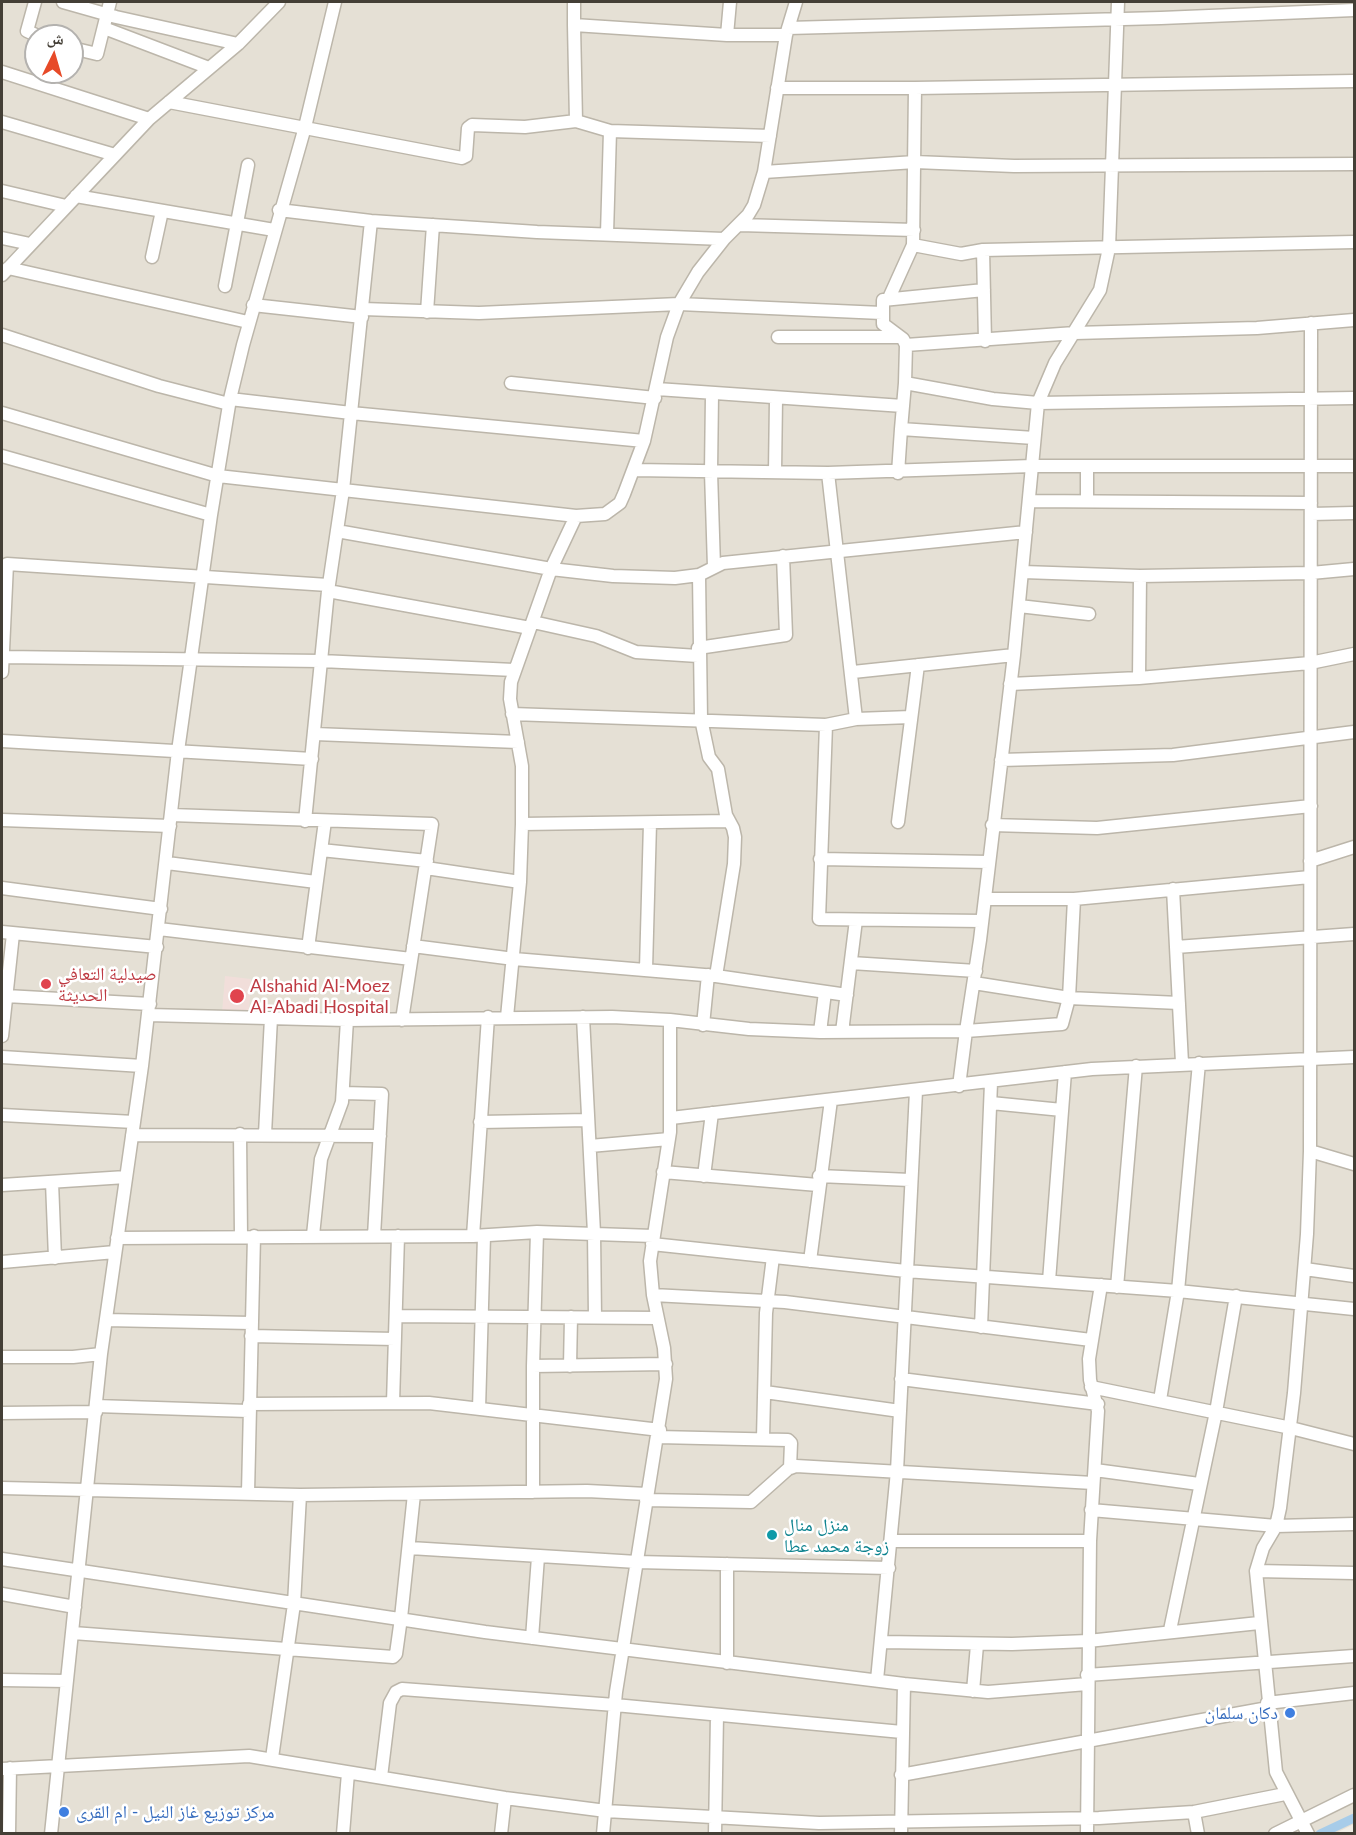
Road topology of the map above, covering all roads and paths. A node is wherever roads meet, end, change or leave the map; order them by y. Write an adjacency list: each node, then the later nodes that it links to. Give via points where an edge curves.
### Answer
1 (35, 2): 12 (street)
2 (63, 2): 9 (street)
3 (279, 2): 17 (street)
4 (335, 2): 29 (street)
5 (574, 2): 13 (street)
6 (730, 2): 16 (street)
7 (796, 2): 15 (street)
8 (1118, 2): 11 (street)
9 (109, 8): 14 (street); 17 (street)
10 (1354, 10): 11 (street)
11 (1118, 19): 15 (street); 22 (street)
12 (29, 24)
13 (574, 25): 16 (street); 27 (street)
14 (104, 28): 18 (street, via 97,54); 19 (street)
15 (787, 31): 16 (street); 23 (street)
16 (728, 34)
17 (238, 44): 19 (street)
18 (84, 51)
19 (209, 68): 25 (street)
20 (2, 72): 26 (street)
21 (1354, 81): 22 (street)
22 (1115, 85): 24 (street); 36 (street)
23 (777, 88): 24 (street); 31 (street)
24 (915, 88): 33 (street)
25 (169, 102): 26 (street); 29 (street)
26 (149, 119): 32 (street)
27 (576, 121): 29 (street, via 525,127 470,126 466,156 462,158); 30 (street)
28 (2, 122): 32 (street)
29 (304, 127): 41 (street)
30 (610, 131): 31 (street); 49 (street)
31 (770, 136): 37 (street)
32 (115, 155): 39 (street)
33 (915, 162): 36 (street); 37 (street); 48 (street)
34 (1354, 164): 36 (street)
35 (248, 165): 44 (street)
36 (1113, 166): 55 (street)
37 (764, 172): 46 (street, via 754,205)
38 (2, 191): 40 (street)
39 (76, 196): 40 (street); 42 (street)
40 (66, 206): 53 (street)
41 (279, 210): 43 (street); 47 (street)
42 (162, 211): 44 (street); 57 (street)
43 (371, 221): 45 (street); 65 (street)
44 (237, 224): 47 (street); 59 (street)
45 (433, 225): 49 (street); 64 (street)
46 (740, 225): 48 (street); 51 (street)
47 (274, 230): 63 (street)
48 (914, 230): 54 (street)
49 (607, 234): 51 (street)
50 (2, 238): 53 (street)
51 (724, 239): 62 (street)
52 (1354, 242): 55 (street)
53 (30, 244): 58 (street)
54 (914, 245): 56 (street, via 961,254); 61 (street)
55 (1109, 248): 56 (street); 70 (street, via 1100,290)
56 (983, 250): 60 (street)
57 (152, 257)
58 (5, 271): 68 (street)
59 (225, 286)
60 (984, 291): 61 (street); 74 (street)
61 (889, 298): 66 (street, via 882,301)
62 (679, 304): 64 (street); 66 (street); 77 (street, via 667,337)
63 (253, 305): 65 (street); 68 (street)
64 (427, 312): 65 (street)
65 (362, 313): 86 (street)
66 (882, 313): 73 (street, via 884,327)
67 (1354, 320): 69 (street)
68 (248, 322): 82 (street)
69 (1311, 323): 70 (street, via 1175,332); 81 (street)
70 (1075, 333): 74 (street); 83 (street, via 1048,377)
71 (2, 335): 82 (street, via 159,386)
72 (778, 337): 73 (street)
73 (903, 341): 74 (street); 76 (street)
74 (985, 341)
75 (510, 383): 77 (street)
76 (905, 383): 83 (street); 84 (street)
77 (656, 394): 78 (street); 89 (street)
78 (712, 395): 80 (street); 96 (street)
79 (1354, 398): 81 (street)
80 (776, 399): 84 (street); 97 (street)
81 (1311, 399): 83 (street); 93 (street)
82 (230, 401): 86 (street); 100 (street)
83 (1038, 403): 88 (street)
84 (903, 406): 87 (street)
85 (2, 413): 100 (street)
86 (351, 413): 89 (street); 101 (street)
87 (901, 429): 88 (street); 99 (street)
88 (1034, 438): 91 (street)
89 (644, 441): 95 (street)
90 (2, 456): 106 (street)
91 (1032, 466): 92 (street); 99 (street); 102 (street)
92 (1087, 466): 93 (street); 103 (street)
93 (1311, 466): 94 (street); 104 (street)
94 (1354, 466)
95 (634, 470): 96 (street); 107 (street, via 620,503 613,509 596,516)
96 (711, 472): 97 (street); 113 (street)
97 (775, 472): 98 (street)
98 (828, 473): 99 (street); 110 (street)
99 (898, 473)
100 (218, 476): 101 (street); 106 (street)
101 (343, 490): 107 (street); 108 (street)
102 (1029, 501): 103 (street); 109 (street)
103 (1087, 501): 104 (street)
104 (1311, 508): 105 (street); 117 (street)
105 (1354, 513)
106 (211, 515): 119 (street)
107 (576, 516): 114 (street)
108 (337, 531): 114 (street); 122 (street)
109 (1026, 532): 110 (street); 116 (street)
110 (837, 551): 111 (street); 136 (street)
111 (783, 556): 113 (street); 126 (street, via 786,635)
112 (4, 564): 119 (street); 121 (street)
113 (714, 567): 118 (street)
114 (551, 569): 118 (street, via 613,576); 125 (street)
115 (1354, 569): 117 (street)
116 (1023, 572): 120 (street); 123 (street)
117 (1311, 573): 120 (street); 132 (street)
118 (699, 575): 126 (street)
119 (203, 576): 122 (street); 130 (street)
120 (1140, 576): 137 (street)
121 (3, 587): 129 (street)
122 (328, 588): 125 (street); 131 (street)
123 (1019, 606): 124 (street); 128 (street)
124 (1089, 614)
125 (532, 625): 126 (street, via 596,636 636,652); 134 (street)
126 (698, 652): 141 (street)
127 (1354, 654): 132 (street)
128 (1014, 655): 133 (street); 138 (street)
129 (3, 657): 130 (street); 135 (street)
130 (190, 658): 131 (street); 149 (street)
131 (321, 661): 134 (street); 145 (street)
132 (1310, 663): 137 (street); 146 (street)
133 (918, 665): 136 (street); 140 (street)
134 (514, 670): 139 (street, via 510,690)
135 (2, 672)
136 (853, 672): 142 (street)
137 (1139, 678): 138 (street)
138 (1010, 684): 151 (street)
139 (512, 714): 141 (street); 148 (street)
140 (911, 717): 142 (street); 158 (street)
141 (701, 719): 143 (street); 157 (street, via 709,757 718,769)
142 (856, 719): 143 (street)
143 (826, 725): 164 (street)
144 (1354, 732): 146 (street)
145 (315, 734): 148 (street); 150 (street)
146 (1310, 739): 151 (street, via 1173,755); 152 (street)
147 (2, 741): 149 (street)
148 (518, 741): 160 (street)
149 (178, 751): 150 (street); 154 (street)
150 (312, 759): 155 (street)
151 (1001, 760): 161 (street)
152 (1311, 806): 161 (street, via 1097,828); 165 (street)
153 (2, 820): 154 (street)
154 (170, 821): 155 (street); 167 (street)
155 (305, 821): 156 (street)
156 (325, 821): 163 (street); 168 (street, via 428,822 433,828)
157 (729, 821): 159 (street); 190 (street, via 734,828 735,851)
158 (898, 822)
159 (651, 823): 160 (street); 189 (street)
160 (522, 824): 171 (street)
161 (992, 825): 166 (street)
162 (1354, 847): 165 (street)
163 (321, 850): 168 (street); 170 (street)
164 (820, 859): 166 (street); 177 (street, via 819,919)
165 (1310, 861): 169 (street)
166 (989, 862): 174 (street)
167 (166, 863): 170 (street); 176 (street)
168 (427, 865): 171 (street); 186 (street)
169 (1310, 877): 173 (street); 182 (street)
170 (316, 882): 185 (street)
171 (520, 882): 187 (street)
172 (2, 888): 176 (street)
173 (1173, 890): 175 (street); 184 (street)
174 (985, 899): 175 (street); 178 (street)
175 (1074, 899): 195 (street)
176 (161, 909): 179 (street)
177 (856, 920): 178 (street); 188 (street)
178 (982, 921): 191 (street)
179 (159, 929): 183 (street); 185 (street)
180 (7, 933): 183 (street); 194 (street)
181 (1354, 934): 182 (street)
182 (1311, 938): 184 (street); 212 (street)
183 (157, 947): 197 (street)
184 (1176, 947): 196 (street)
185 (308, 948): 186 (street)
186 (412, 953): 187 (street); 203 (street)
187 (514, 959): 189 (street); 199 (street)
188 (851, 963): 191 (street); 193 (street)
189 (646, 969): 190 (street)
190 (712, 975): 192 (street); 205 (street)
191 (975, 977): 195 (street); 206 (street)
192 (825, 992): 193 (street); 207 (street)
193 (847, 995): 208 (street)
194 (6, 996): 197 (street); 209 (street)
195 (1069, 998): 196 (street); 206 (street, via 1063,1021 1058,1025)
196 (1179, 1003): 213 (street)
197 (149, 1009): 201 (street); 215 (street)
198 (489, 1017): 199 (street); 203 (street); 230 (street)
199 (507, 1017): 200 (street)
200 (583, 1017): 204 (street); 228 (street)
201 (271, 1018): 202 (street); 232 (street)
202 (347, 1020): 203 (street); 221 (street)
203 (402, 1020)
204 (670, 1020): 205 (street); 227 (street)
205 (703, 1025): 207 (street)
206 (966, 1030): 208 (street); 219 (street)
207 (820, 1032): 208 (street)
208 (842, 1032)
209 (2, 1036)
210 (2, 1057): 215 (street)
211 (1354, 1057): 212 (street)
212 (1309, 1060): 214 (street); 238 (street)
213 (1182, 1063): 214 (street); 216 (street)
214 (1199, 1063): 269 (street)
215 (142, 1066): 229 (street)
216 (1136, 1066): 217 (street); 268 (street)
217 (1065, 1072): 218 (street); 224 (street)
218 (991, 1083): 219 (street); 223 (street)
219 (959, 1086): 220 (street)
220 (916, 1091): 222 (street); 244 (street)
221 (343, 1093): 234 (street); 235 (street, via 382,1094)
222 (831, 1100): 225 (street); 243 (street)
223 (991, 1103): 224 (street); 264 (street)
224 (1062, 1110): 266 (street)
225 (712, 1113): 227 (street); 241 (street)
226 (2, 1115): 229 (street)
227 (671, 1118): 236 (street)
228 (588, 1120): 230 (street); 237 (street)
229 (134, 1122): 233 (street)
230 (480, 1122): 254 (street)
231 (240, 1134): 232 (street); 233 (street); 250 (street)
232 (265, 1134): 234 (street)
233 (132, 1135): 242 (street)
234 (330, 1136): 235 (street); 249 (street, via 321,1159)
235 (380, 1136): 252 (street)
236 (669, 1139): 237 (street); 240 (street)
237 (590, 1146): 248 (street)
238 (1310, 1151): 239 (street); 262 (street)
239 (1354, 1164)
240 (663, 1172): 241 (street); 256 (street)
241 (704, 1176): 243 (street)
242 (126, 1177): 245 (street); 255 (street)
243 (819, 1180): 244 (street); 260 (street)
244 (910, 1180): 263 (street)
245 (52, 1182): 246 (street); 259 (street)
246 (2, 1185)
247 (537, 1232): 248 (street); 254 (street); 277 (street)
248 (594, 1233): 256 (street); 279 (street)
249 (313, 1235): 251 (street); 252 (street)
250 (241, 1236): 251 (street); 255 (street)
251 (254, 1236): 283 (street)
252 (374, 1236): 253 (street)
253 (398, 1236): 254 (street); 275 (street)
254 (479, 1236): 276 (street)
255 (117, 1238): 257 (street)
256 (652, 1240): 258 (street); 270 (street)
257 (115, 1252): 259 (street); 282 (street)
258 (773, 1257): 260 (street); 272 (street)
259 (55, 1258): 261 (street)
260 (810, 1261): 263 (street)
261 (2, 1262)
262 (1305, 1269): 265 (street); 273 (street)
263 (906, 1271): 264 (street); 281 (street)
264 (982, 1275): 266 (street); 284 (street)
265 (1354, 1276)
266 (1049, 1281): 267 (street)
267 (1101, 1285): 268 (street); 287 (street)
268 (1117, 1287): 269 (street)
269 (1178, 1291): 271 (street); 296 (street)
270 (653, 1295): 272 (street); 280 (street)
271 (1236, 1296): 273 (street); 303 (street)
272 (766, 1301): 281 (street); 295 (street)
273 (1302, 1302): 274 (street); 306 (street)
274 (1354, 1309)
275 (396, 1316): 276 (street); 286 (street)
276 (483, 1317): 277 (street); 301 (street)
277 (534, 1317): 278 (street); 291 (street)
278 (571, 1317): 279 (street); 292 (street)
279 (595, 1317): 280 (street)
280 (657, 1318): 290 (street)
281 (904, 1318): 284 (street); 293 (street)
282 (106, 1320): 283 (street); 288 (street)
283 (251, 1323): 285 (street)
284 (981, 1327): 287 (street)
285 (251, 1336): 286 (street); 299 (street)
286 (395, 1339): 297 (street)
287 (1091, 1340): 294 (street)
288 (100, 1354): 289 (street); 300 (street)
289 (2, 1357)
290 (666, 1364): 292 (street); 307 (street)
291 (532, 1366): 292 (street); 305 (street)
292 (570, 1366)
293 (901, 1379): 298 (street); 302 (street)
294 (1091, 1387): 296 (street); 298 (street)
295 (765, 1392): 302 (street); 308 (street)
296 (1160, 1400): 303 (street)
297 (393, 1402): 299 (street); 301 (street)
298 (1098, 1404): 312 (street)
299 (248, 1407): 300 (street); 317 (street)
300 (96, 1409): 304 (street); 315 (street)
301 (479, 1409): 305 (street)
302 (900, 1411): 311 (street)
303 (1216, 1412): 306 (street); 313 (street)
304 (2, 1413)
305 (532, 1414): 307 (street); 316 (street)
306 (1291, 1428): 309 (street); 324 (street)
307 (659, 1434): 308 (street); 320 (street)
308 (763, 1438): 310 (street, via 790,1441)
309 (1354, 1444)
310 (790, 1468): 311 (street); 320 (street, via 751,1502)
311 (897, 1471): 312 (street); 325 (street)
312 (1094, 1477): 313 (street); 321 (street)
313 (1199, 1484): 322 (street)
314 (2, 1488): 315 (street)
315 (88, 1489): 317 (street); 333 (street)
316 (533, 1492): 318 (street); 320 (street, via 597,1491)
317 (248, 1493): 319 (street)
318 (414, 1494): 319 (street); 327 (street)
319 (300, 1495): 337 (street)
320 (647, 1497): 330 (street)
321 (1091, 1510): 322 (street); 326 (street)
322 (1192, 1519): 324 (street); 341 (street)
323 (1354, 1524): 324 (street)
324 (1276, 1526): 334 (street)
325 (892, 1541): 326 (street); 332 (street)
326 (1090, 1541): 344 (street)
327 (410, 1548): 328 (street); 339 (street)
328 (538, 1557): 330 (street); 343 (street)
329 (2, 1559): 333 (street)
330 (637, 1562): 331 (street); 348 (street)
331 (727, 1564): 332 (street); 350 (street)
332 (889, 1568): 345 (street)
333 (80, 1571): 337 (street); 338 (street)
334 (1256, 1571): 335 (street); 340 (street)
335 (1354, 1573)
336 (2, 1594): 338 (street)
337 (294, 1604): 339 (street); 347 (street)
338 (75, 1606): 342 (street)
339 (401, 1618): 343 (street); 347 (street, via 393,1657)
340 (1259, 1623): 341 (street); 351 (street)
341 (1170, 1630): 344 (street)
342 (73, 1634): 347 (street); 355 (street)
343 (532, 1638): 348 (street)
344 (1088, 1641): 346 (street); 354 (street)
345 (883, 1642): 346 (street); 353 (street)
346 (977, 1645): 357 (street)
347 (287, 1650): 364 (street)
348 (624, 1650): 350 (street); 359 (street)
349 (1354, 1656): 351 (street)
350 (727, 1663): 353 (street)
351 (1264, 1664): 354 (street); 360 (street)
352 (2, 1680): 355 (street)
353 (877, 1680): 356 (street)
354 (1087, 1680): 357 (street); 363 (street)
355 (67, 1682): 365 (street)
356 (904, 1684): 357 (street); 362 (street)
357 (972, 1691)
358 (1354, 1693): 360 (street)
359 (615, 1705): 361 (street); 369 (street, via 402,1689 390,1703); 373 (street)
360 (1268, 1705): 363 (street); 370 (street, via 1275,1773)
361 (717, 1715): 362 (street); 375 (street)
362 (902, 1732): 368 (street)
363 (1088, 1743): 368 (street); 376 (street)
364 (272, 1758): 365 (street, via 238,1755); 367 (street)
365 (57, 1767): 366 (street); 380 (street)
366 (6, 1768): 379 (street)
367 (348, 1773): 369 (street); 381 (street)
368 (901, 1775): 378 (street)
369 (381, 1777): 372 (street)
370 (1285, 1794): 374 (street); 377 (street)
371 (1354, 1795): 377 (street)
372 (505, 1798): 373 (street); 382 (street)
373 (606, 1811): 375 (street); 383 (street)
374 (1194, 1812): 376 (street); 386 (street)
375 (715, 1818): 378 (street); 384 (street)
376 (1085, 1818): 378 (street); 385 (street)
377 (1300, 1821): 387 (street); 388 (street)
378 (900, 1828)
379 (9, 1833)
380 (51, 1833)
381 (343, 1833)
382 (501, 1833)
383 (603, 1833)
384 (715, 1833)
385 (1087, 1833)
386 (1198, 1833)
387 (1275, 1833)
388 (1308, 1833)

